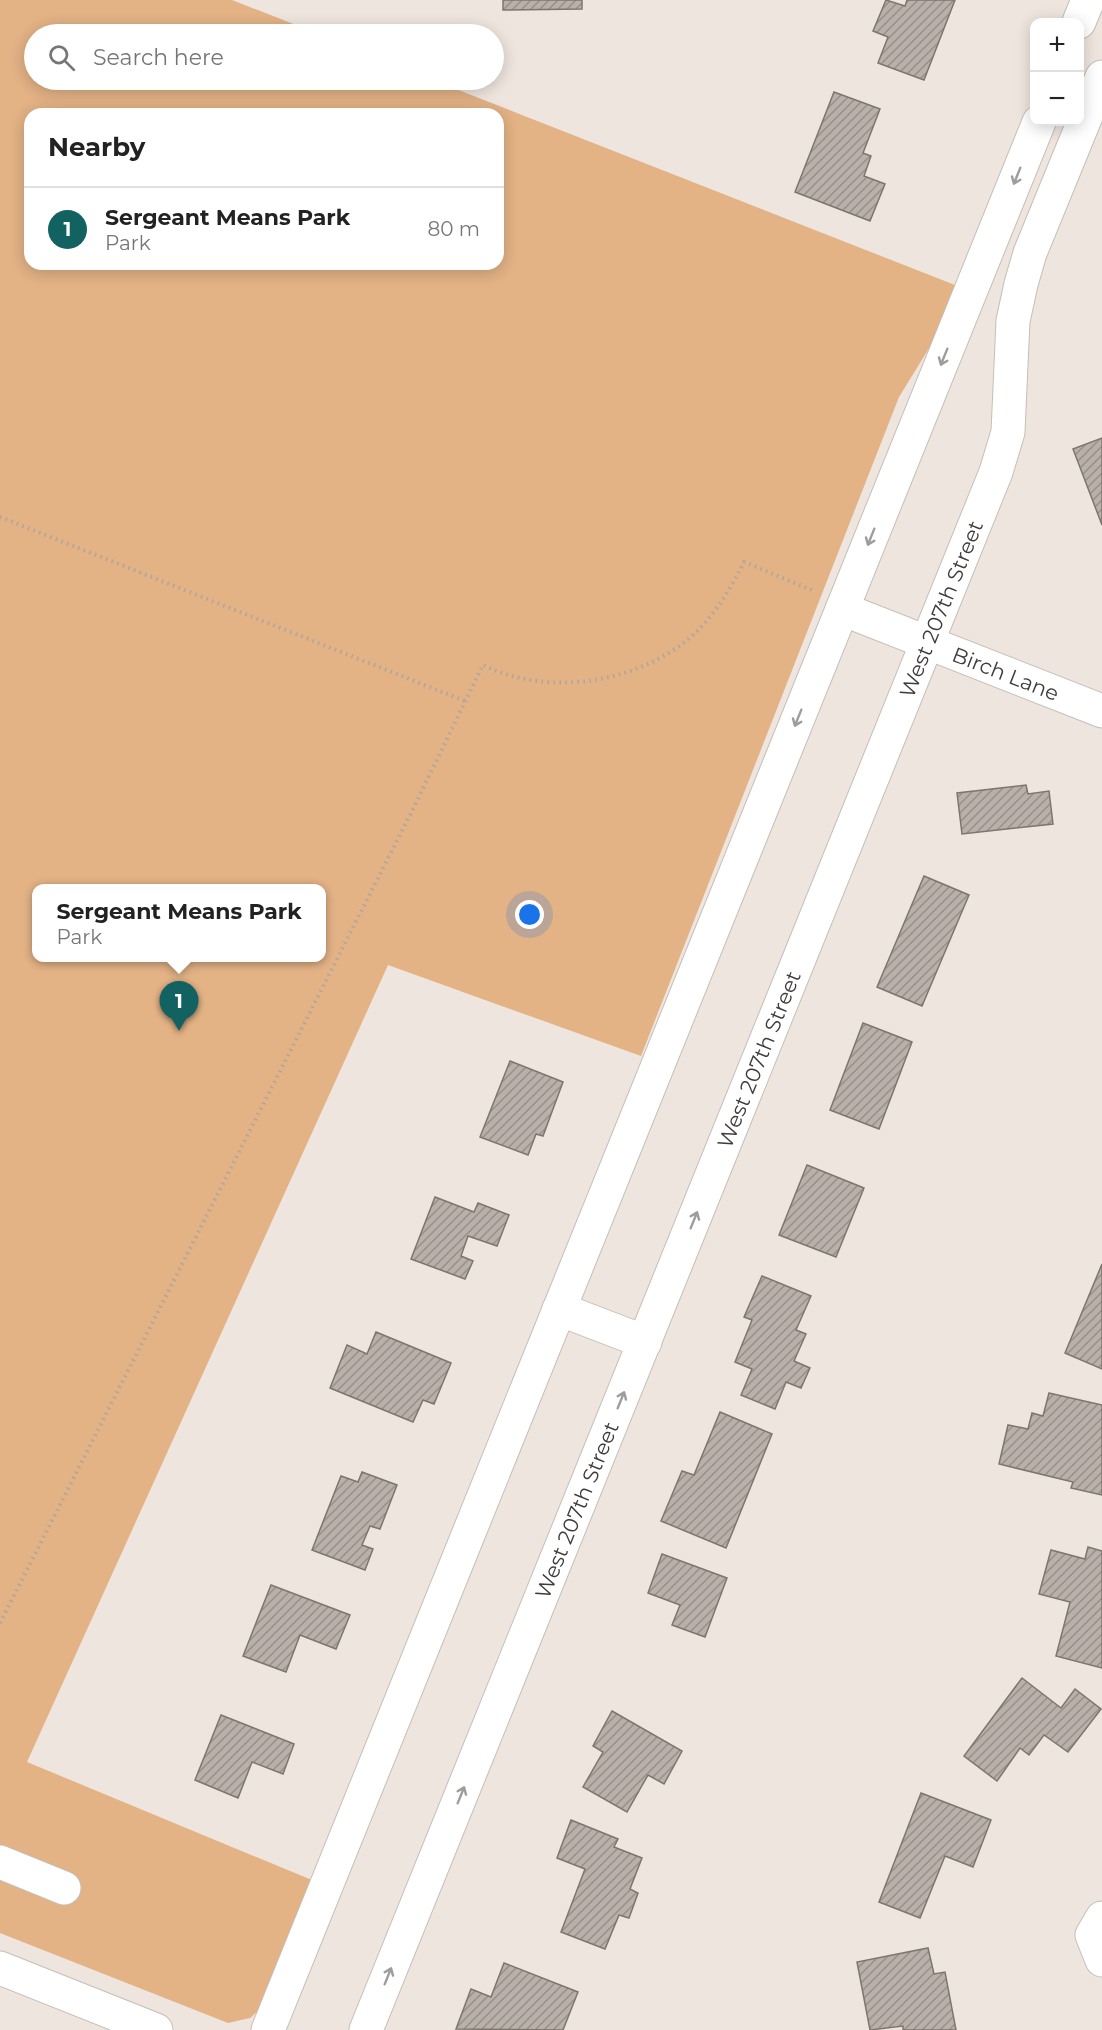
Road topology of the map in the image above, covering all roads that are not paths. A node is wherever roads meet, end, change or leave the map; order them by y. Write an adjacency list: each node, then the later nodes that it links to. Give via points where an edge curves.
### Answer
1 (1088, 0): 2 (street); 3 (street)
2 (1102, 6)
3 (1081, 18)
4 (1102, 76): 7 (street, West 207th Street, via 1030,253 1013,321 1008,432)
5 (1037, 126): 6 (street, one-way to 6)
6 (842, 609): 7 (street, Birch Lane); 9 (street, one-way to 9)
7 (928, 644): 8 (street, Birch Lane); 10 (street, West 207th Street, one-way to 7)
8 (1102, 711)
9 (559, 1309): 10 (street); 17 (street)
10 (645, 1342): 18 (street, West 207th Street, one-way to 10)
11 (0, 1862): 12 (street)
12 (64, 1888)
13 (1102, 1918): 14 (street, via 1092,1935)
14 (1102, 1960)
15 (0, 1968): 16 (street)
16 (156, 2030)
17 (268, 2030)
18 (366, 2030)

